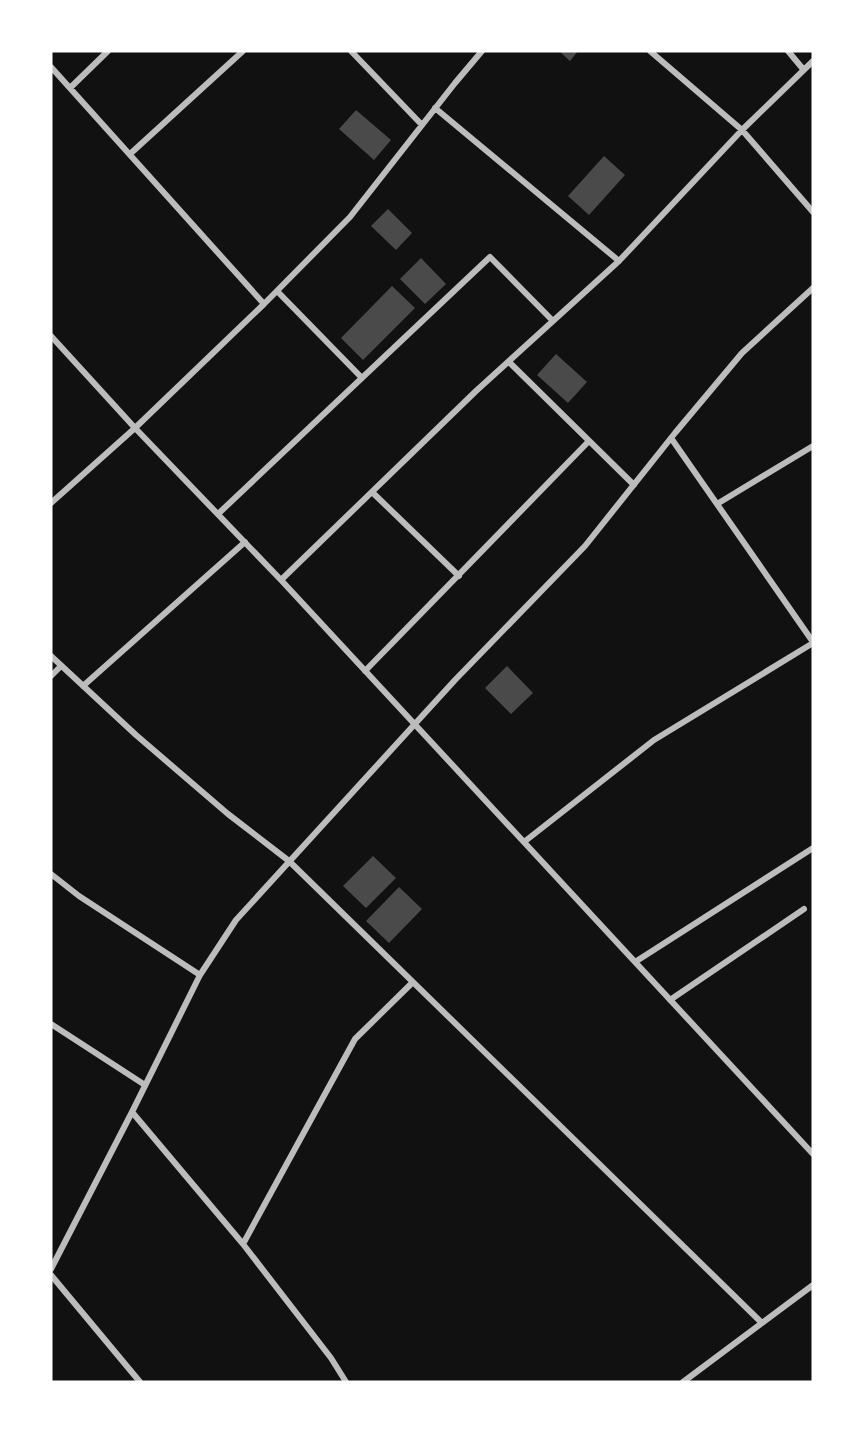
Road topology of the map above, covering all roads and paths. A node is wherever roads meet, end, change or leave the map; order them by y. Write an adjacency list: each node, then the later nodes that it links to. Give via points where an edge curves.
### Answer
1 (108, 51): 10 (street)
2 (243, 51): 14 (street)
3 (351, 51): 12 (street)
4 (482, 51): 11 (street)
5 (650, 51): 13 (street)
6 (788, 51): 9 (street)
7 (813, 61): 9 (street)
8 (51, 67): 10 (street)
9 (803, 69): 13 (street)
10 (70, 88): 14 (street)
11 (435, 108): 12 (street); 16 (street)
12 (422, 125): 18 (street, via 350,217)
13 (742, 130): 15 (street); 16 (street)
14 (130, 154): 19 (street)
15 (813, 212)
16 (619, 261): 20 (street)
17 (813, 288): 25 (street, via 742,353)
18 (277, 291): 19 (street); 23 (street)
19 (264, 304): 24 (street)
20 (553, 321): 22 (street); 23 (street, via 490,257)
21 (51, 336): 24 (street)
22 (509, 362): 26 (street); 29 (street)
23 (362, 378): 32 (street)
24 (135, 428): 30 (street); 32 (street)
25 (671, 438): 28 (street); 31 (street)
26 (589, 441): 28 (street); 34 (street)
27 (813, 446): 31 (street)
28 (634, 485): 42 (street, via 585,546)
29 (372, 492): 34 (street); 35 (street)
30 (51, 503)
31 (717, 504): 36 (street)
32 (218, 514): 33 (street)
33 (245, 542): 35 (street); 41 (street)
34 (459, 576): 39 (street)
35 (281, 580): 39 (street)
36 (813, 642): 43 (street, via 654,740)
37 (51, 656): 38 (street)
38 (61, 666): 40 (street); 41 (street)
39 (366, 671): 42 (street)
40 (51, 675)
41 (83, 686): 45 (street, via 228,814)
42 (414, 724): 43 (street); 45 (street)
43 (524, 842): 48 (street)
44 (813, 848): 48 (street)
45 (290, 861): 49 (street, via 236,920); 50 (street)
46 (51, 874): 49 (street)
47 (804, 909): 51 (street)
48 (635, 962): 51 (street)
49 (200, 975): 53 (street)
50 (413, 982): 56 (street, via 355,1039); 60 (street)
51 (670, 1000): 55 (street)
52 (51, 1024): 53 (street)
53 (145, 1085): 54 (street)
54 (132, 1112): 56 (street); 57 (street)
55 (813, 1154)
56 (243, 1244): 62 (street)
57 (51, 1269)
58 (51, 1275): 61 (street)
59 (813, 1285): 60 (street)
60 (762, 1323): 63 (street)
61 (140, 1382)
62 (346, 1382)
63 (683, 1382)

